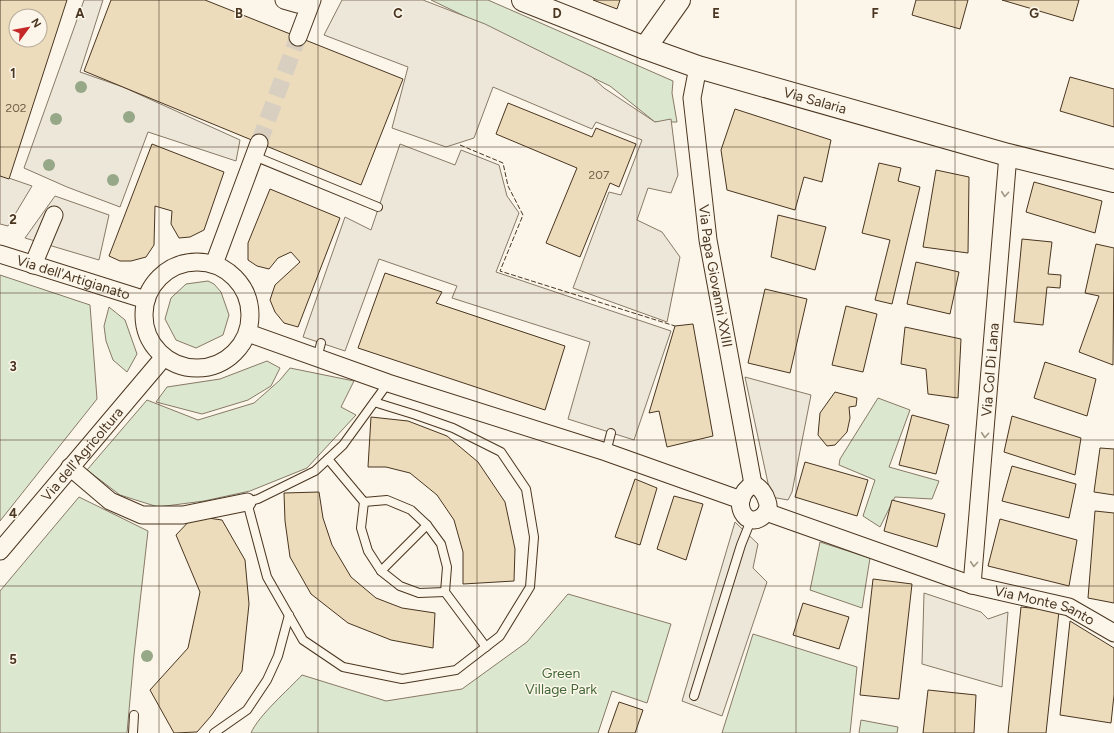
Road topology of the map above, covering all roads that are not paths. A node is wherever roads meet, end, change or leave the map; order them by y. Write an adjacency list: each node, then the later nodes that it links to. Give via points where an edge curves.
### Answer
1 (284, 0): 4 (street, via 298,4)
2 (523, 0): 6 (main road, Via Salaria)
3 (679, 0): 6 (main road)
4 (311, 2): 5 (street)
5 (298, 37)
6 (645, 48): 7 (main road, Via Salaria)
7 (698, 67): 9 (main road, Via Salaria); 25 (street, Via Papa Giovanni XXIII, via 692,98 708,240)
8 (256, 149): 11 (lane); 14 (street)
9 (1008, 155): 10 (main road, Via Salaria); 34 (street, Via Col Di Lana, one-way to 34)
10 (1114, 181)
11 (378, 207)
12 (54, 215): 15 (street)
13 (0, 254): 15 (street, Via dell'Artigianato)
14 (214, 264): 16 (street, via 180,264 165,272 153,285); 17 (street, via 229,272 241,284 249,300 251,316)
15 (33, 265): 16 (street, Via dell'Artigianato)
16 (146, 300): 18 (street, via 146,331 153,345)
17 (248, 333): 18 (street, via 240,348 228,360 212,367 195,369 178,366); 19 (street, via 319,350)
18 (164, 357): 24 (street, Via dell'Agricoltura)
19 (388, 383): 20 (lane); 22 (street)
20 (374, 402): 23 (lane, via 343,445); 38 (lane, via 453,428 501,452 526,489 534,537 530,587 500,636)
21 (611, 433): 22 (lane)
22 (606, 452): 26 (street)
23 (328, 459): 27 (lane, via 315,471); 28 (lane)
24 (70, 467): 27 (street, via 110,501 142,515 183,515); 32 (street, Via dell'Agricoltura)
25 (753, 484): 26 (street); 29 (street, via 765,496 768,504)
26 (741, 500): 30 (street, via 741,509 746,518)
27 (247, 502): 36 (lane, via 267,577)
28 (364, 502): 31 (lane, via 387,500 412,510); 33 (lane, via 361,528 368,551)
29 (766, 512): 30 (street, via 761,518); 34 (street, Via Monte Santo)
30 (751, 520): 39 (lane)
31 (427, 525): 33 (lane); 35 (lane, via 441,544 447,567)
32 (0, 551)
33 (381, 571): 35 (lane, via 400,586 419,593)
34 (972, 585): 37 (street, Via Monte Santo, via 1069,608)
35 (445, 592): 38 (lane)
36 (289, 615): 38 (lane, via 303,640 344,668 402,679 456,670); 42 (lane, via 278,656 267,680 247,710)
37 (1114, 633)
38 (486, 647)
39 (694, 696)
40 (134, 715): 41 (lane)
41 (133, 733)
42 (214, 733)

